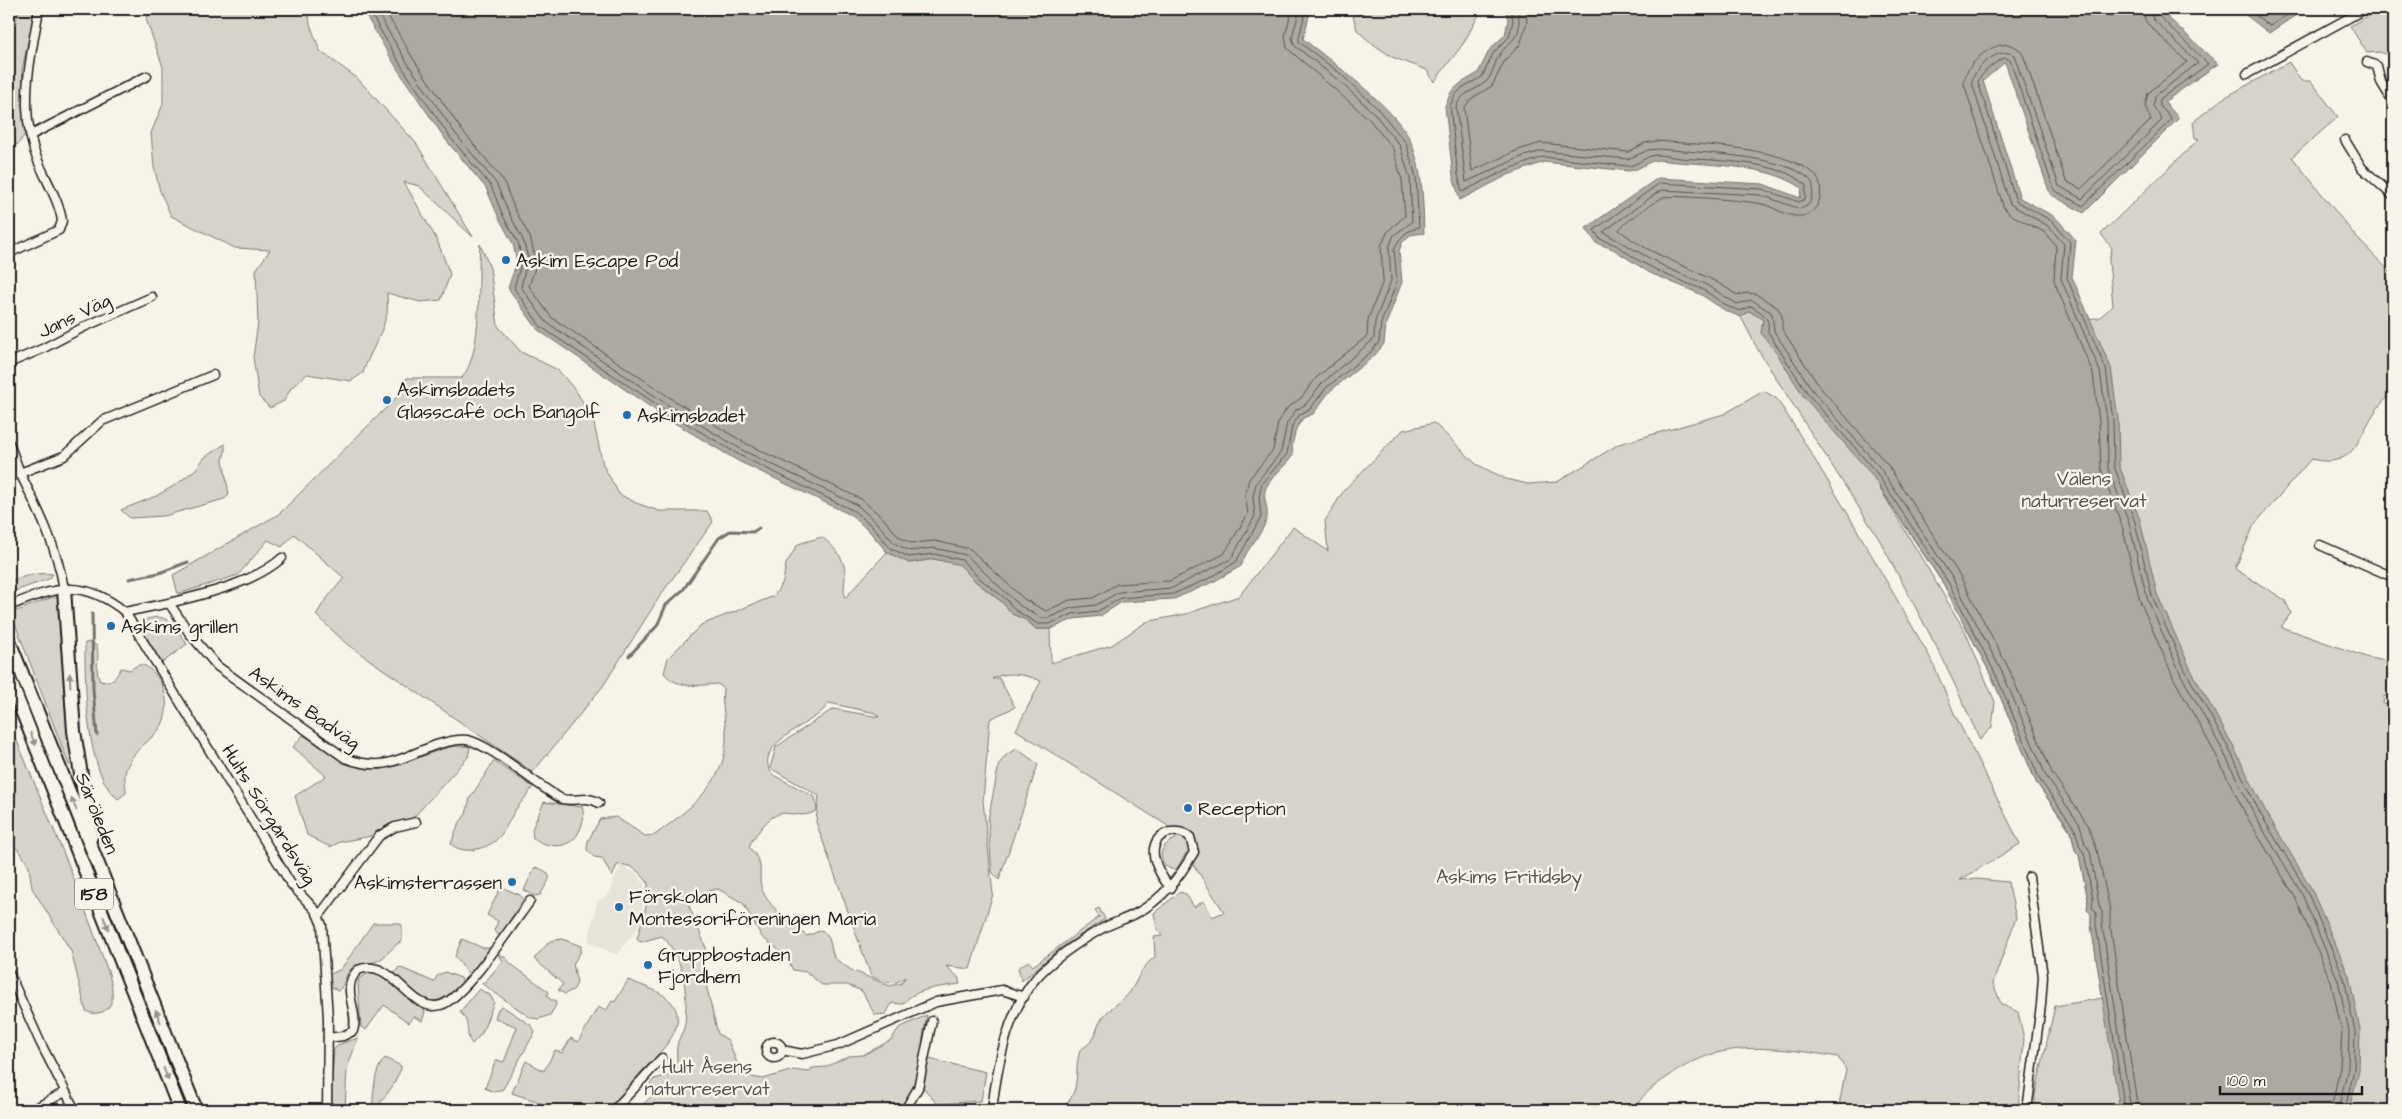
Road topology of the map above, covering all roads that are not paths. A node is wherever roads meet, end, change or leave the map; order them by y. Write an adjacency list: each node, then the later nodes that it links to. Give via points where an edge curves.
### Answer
1 (39, 9): 7 (street, via 26,86)
2 (2365, 9): 4 (street)
3 (2367, 62): 6 (street, via 2377,66 2381,82)
4 (2248, 74)
5 (147, 76): 7 (street)
6 (2393, 102)
7 (31, 135): 10 (street, via 61,216 61,226 54,233)
8 (2345, 140): 9 (street, via 2362,168)
9 (2393, 196)
10 (9, 253)
11 (152, 297): 12 (street, Jans Väg)
12 (9, 363)
13 (213, 375): 15 (street, via 102,421 64,456)
14 (9, 444): 15 (street)
15 (20, 473): 16 (street); 20 (street, via 55,549)
16 (9, 475)
17 (2320, 545): 19 (street)
18 (282, 558): 21 (street, via 256,575)
19 (2393, 577)
20 (64, 588): 22 (street); 23 (street, via 86,589 100,594); 28 (main road, 158, one-way to 20, via 91,825 74,731)
21 (169, 604): 23 (street); 26 (street, Askims Badväg, via 218,666 344,758 359,764 382,765 443,743 468,740 484,747 562,799 591,799)
22 (9, 606)
23 (126, 612): 32 (street, Hults Sörgårdsväg, via 291,884)
24 (9, 640): 28 (main road, Säröleden / 158, one-way to 24)
25 (9, 678): 43 (main road, Säröleden / 158, one-way to 43)
26 (599, 803)
27 (416, 822): 32 (street, via 395,827 379,836)
28 (92, 850): 44 (main road, Säröleden / 158, one-way to 28)
29 (2029, 877): 49 (street, via 2042,976)
30 (1171, 888): 30 (street, via 1194,852 1190,837 1180,831 1160,837 1154,848 1155,859); 35 (street, via 1151,904 1105,927 1064,954 1035,979)
31 (530, 901): 37 (street, via 470,979 443,1004 433,1006 424,1003 376,968 358,970 350,984 355,1022 353,1031)
32 (319, 916): 37 (street, via 323,931)
33 (9, 973): 34 (street)
34 (11, 985): 40 (street)
35 (1024, 998): 38 (street, via 1002,990 936,1002 838,1045 802,1054); 48 (street, via 1003,1046)
36 (932, 1021): 47 (street, via 918,1088)
37 (328, 1038): 45 (street)
38 (782, 1050)
39 (662, 1058): 46 (street)
40 (65, 1092): 41 (street); 42 (street)
41 (32, 1110)
42 (75, 1110)
43 (180, 1110)
44 (196, 1110)
45 (327, 1110)
46 (614, 1110)
47 (905, 1110)
48 (992, 1110)
49 (2027, 1110)

